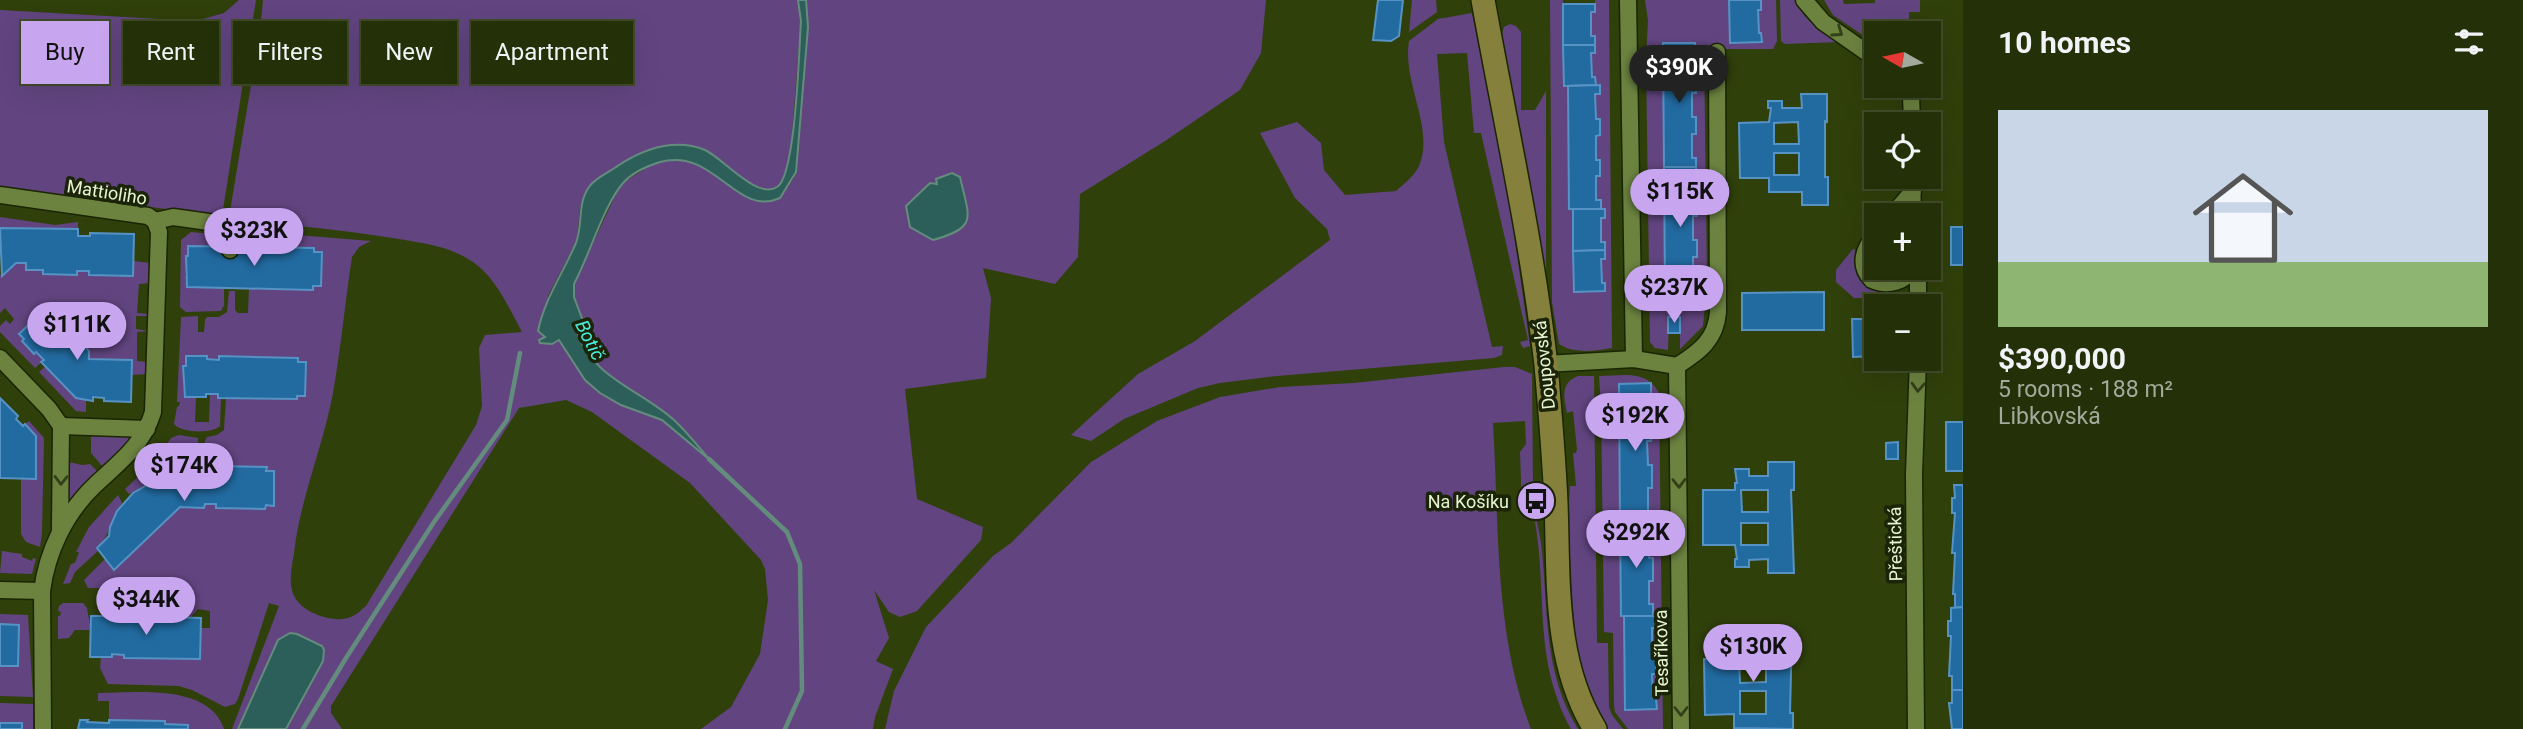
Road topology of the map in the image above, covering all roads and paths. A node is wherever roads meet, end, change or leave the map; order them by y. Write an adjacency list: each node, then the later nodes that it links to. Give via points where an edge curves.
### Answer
1 (1483, 0): 13 (street, Doupovská, via 1521,194)
2 (1628, 0): 12 (street)
3 (1804, 0): 4 (street, one-way to 4, via 1823,22)
4 (1864, 51)
5 (1717, 52): 14 (street, via 1717,322 1703,348)
6 (0, 195): 7 (street, Mattioliho, via 135,213)
7 (155, 220): 8 (street, via 173,217 223,223); 17 (street, Mattioliho, via 159,237 154,406)
8 (230, 250)
9 (1872, 280): 10 (street)
10 (1900, 280)
11 (0, 358): 16 (street)
12 (1634, 359): 13 (street); 14 (street)
13 (1545, 364): 22 (street, Doupovská, via 1562,631 1570,675)
14 (1677, 366): 23 (street, Tesaříkova, one-way to 23)
15 (1918, 371): 24 (street, Přeštická, one-way to 24, via 1914,474)
16 (61, 426): 17 (street); 18 (street, Mattioliho, one-way to 18)
17 (147, 429): 18 (street, Mattioliho, via 133,451 84,496)
18 (60, 533): 20 (street, Mattioliho, via 44,571)
19 (0, 590): 20 (street)
20 (42, 591): 21 (street, Mattioliho)
21 (43, 729)
22 (1595, 729)
23 (1681, 729)
24 (1916, 729)

